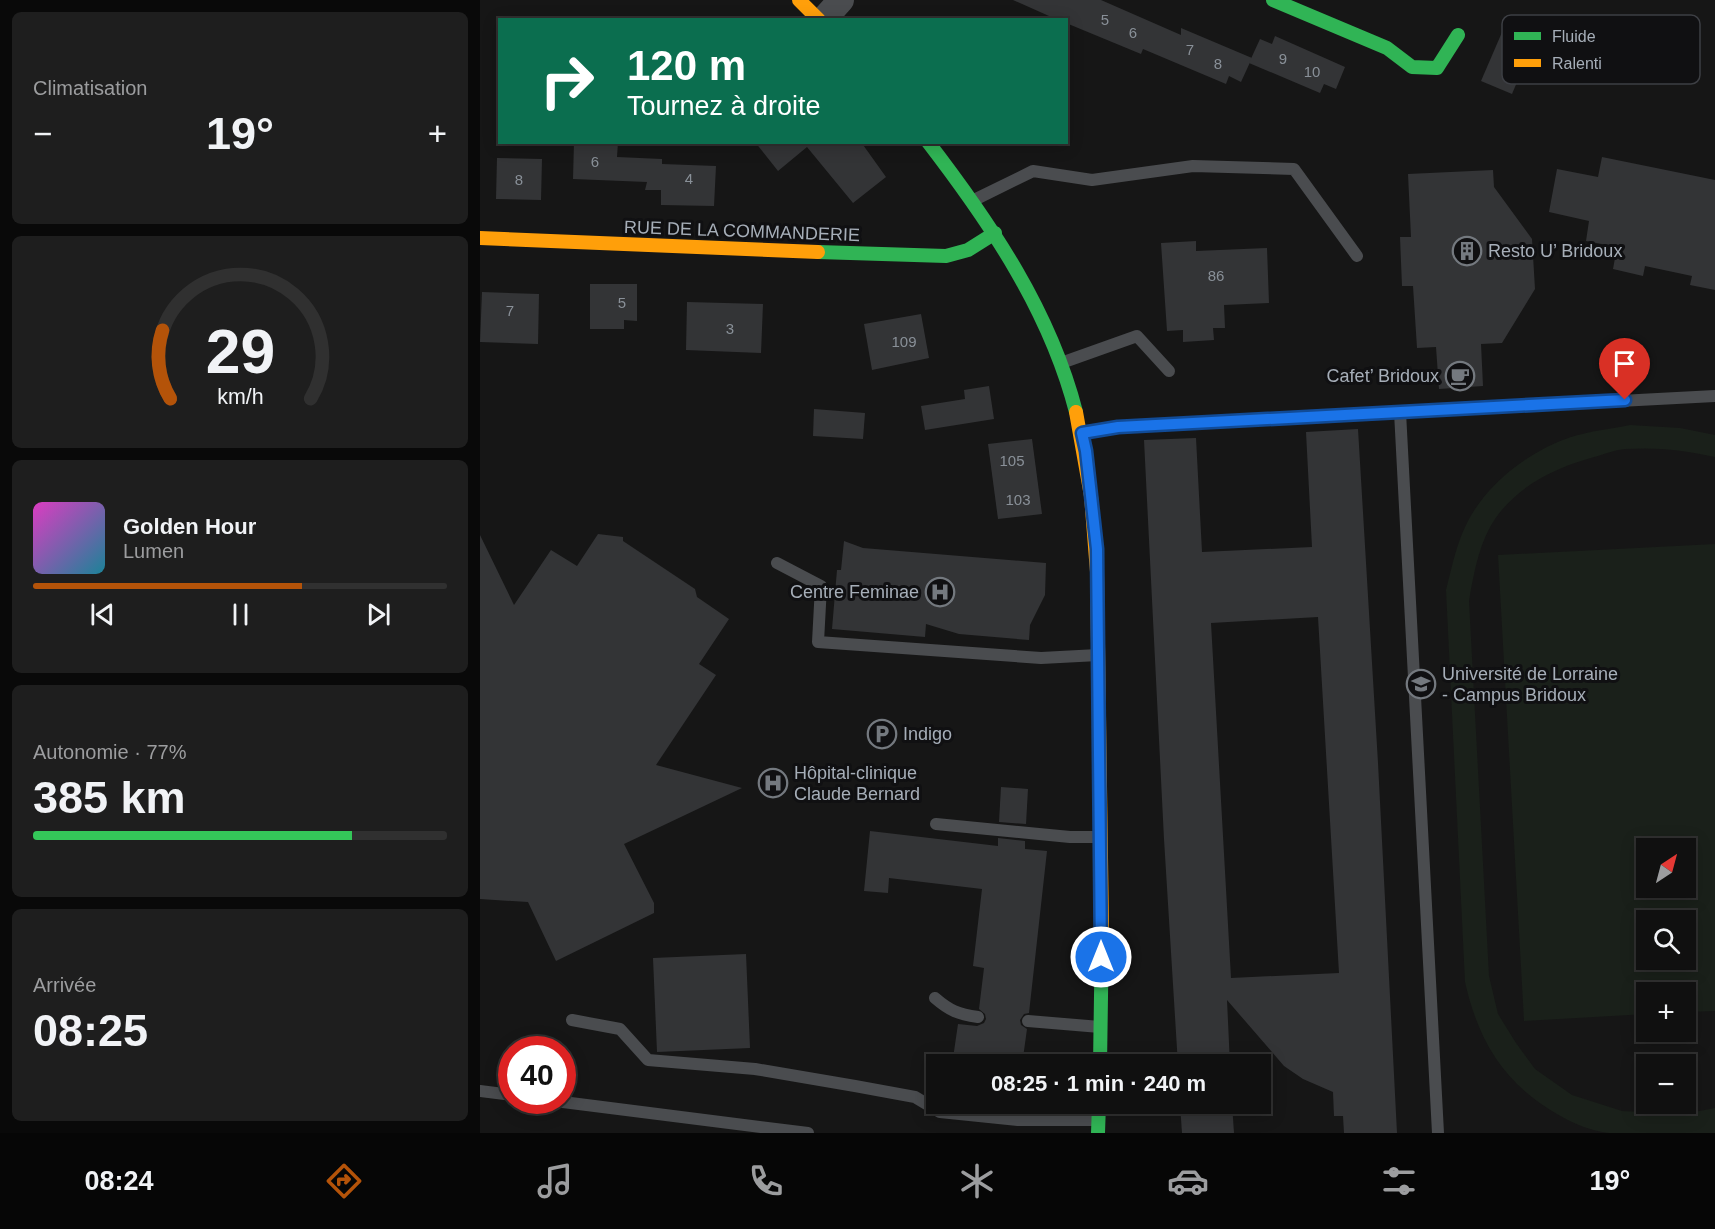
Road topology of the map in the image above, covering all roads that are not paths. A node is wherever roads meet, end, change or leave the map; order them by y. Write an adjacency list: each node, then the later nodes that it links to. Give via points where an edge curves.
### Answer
1 (799, 0): 4 (street)
2 (841, 0): 5 (street)
3 (1273, 0): 6 (street, via 1387,48 1412,67 1437,68)
4 (819, 18)
5 (823, 18)
6 (1458, 35)
7 (930, 144): 8 (street)
8 (973, 201): 9 (street); 11 (lane, via 1033,171 1092,180 1193,166 1294,169)
9 (995, 233): 10 (street, RUE DE LA COMMANDERIE, via 975,248 944,258); 12 (street, via 1023,281)
10 (480, 238)
11 (1357, 256)
12 (1061, 363): 13 (lane, via 1137,336); 16 (street)
13 (1169, 371)
14 (1715, 396): 15 (lane)
15 (1400, 412): 16 (lane, via 1118,427); 32 (lane)
16 (1082, 433): 18 (street, via 1097,549)
17 (777, 563): 18 (lane, via 821,586 818,642 1041,658)
18 (1099, 655): 20 (street)
19 (936, 824): 20 (lane)
20 (1101, 837): 25 (street)
21 (935, 998): 22 (lane, via 948,1010)
22 (978, 1017)
23 (572, 1020): 30 (lane, via 620,1029 648,1060 755,1069 844,1084 915,1098 940,1112)
24 (1028, 1022): 25 (lane)
25 (1101, 1027): 26 (street)
26 (1100, 1054)
27 (480, 1091): 28 (lane)
28 (498, 1093)
29 (576, 1104): 31 (lane)
30 (1098, 1127)
31 (808, 1133)
32 (1438, 1133)

